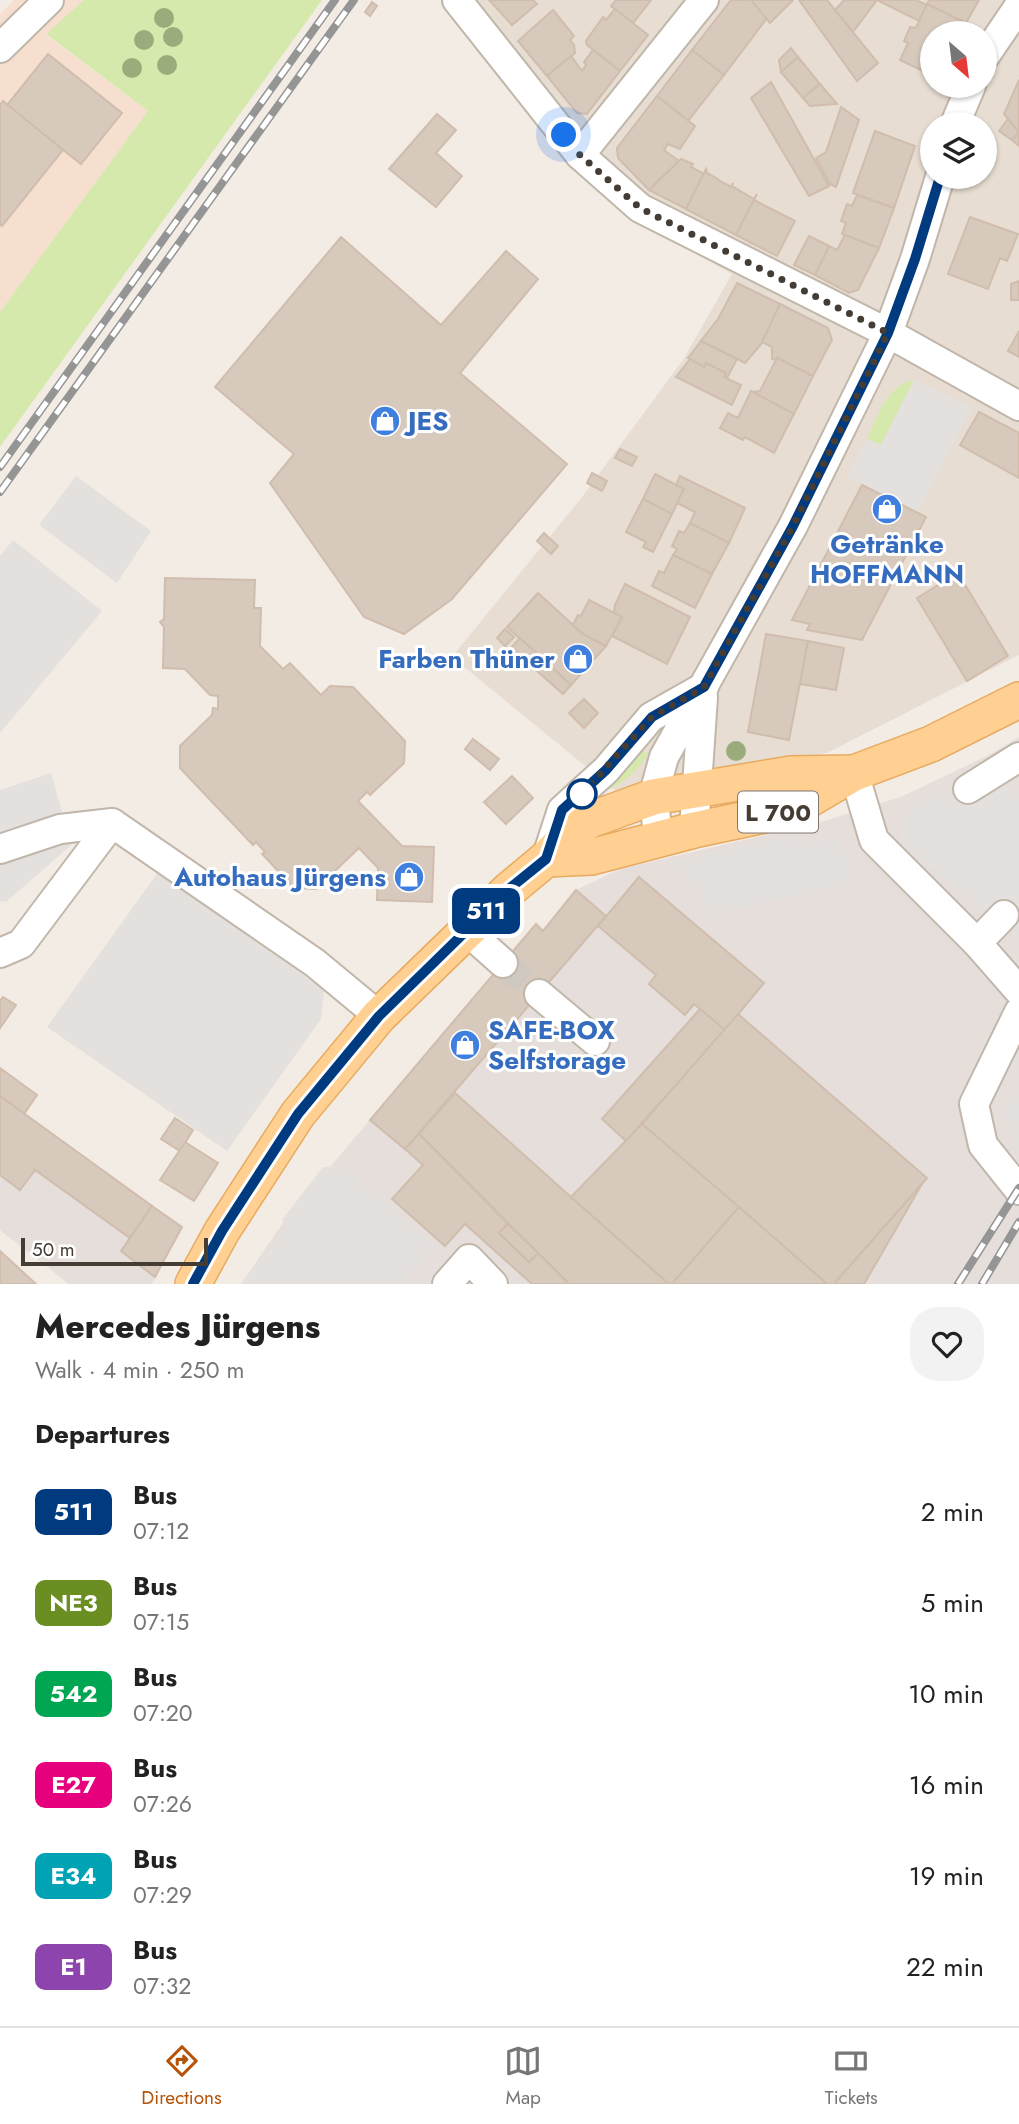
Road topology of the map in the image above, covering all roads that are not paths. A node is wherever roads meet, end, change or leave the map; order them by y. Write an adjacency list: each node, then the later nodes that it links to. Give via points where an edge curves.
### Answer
1 (49, 0): 6 (street)
2 (457, 0): 7 (street)
3 (704, 0): 7 (street)
4 (1019, 6): 5 (street)
5 (998, 37)
6 (0, 48)
7 (580, 155): 9 (street, via 640,208)
8 (936, 189): 9 (street)
9 (888, 333): 10 (street); 11 (street, via 793,526)
10 (1019, 406)
11 (704, 687): 16 (street); 17 (street, via 664,757); 22 (street, via 652,717 606,770 562,810)
12 (1019, 699): 14 (main road, L 700, via 931,744)
13 (1019, 757): 15 (street)
14 (854, 773): 16 (main road, L 700, via 791,774); 19 (main road, L 700, via 793,809); 25 (street, via 874,840)
15 (968, 789)
16 (698, 790): 17 (main road, L 700); 19 (street)
17 (653, 797): 20 (street); 22 (main road, L 700, via 590,820)
18 (112, 823): 21 (street, via 60,830); 26 (street, via 21,943); 31 (street, via 316,963)
19 (694, 830): 20 (main road, L 700)
20 (659, 839): 22 (main road, L 700, via 591,857)
21 (0, 849)
22 (546, 859): 24 (main road, L 700)
23 (1004, 915): 25 (street)
24 (466, 930): 27 (street); 31 (main road, L 700)
25 (977, 943): 28 (street)
26 (0, 953)
27 (503, 963)
28 (1019, 990)
29 (539, 994): 32 (street)
30 (1019, 1012): 33 (street, via 974,1104 983,1145)
31 (379, 1016): 34 (main road, L 700, via 298,1114)
32 (595, 1041)
33 (1019, 1190)
34 (193, 1284)
35 (447, 1284): 36 (street, via 468,1259)
36 (494, 1284)

